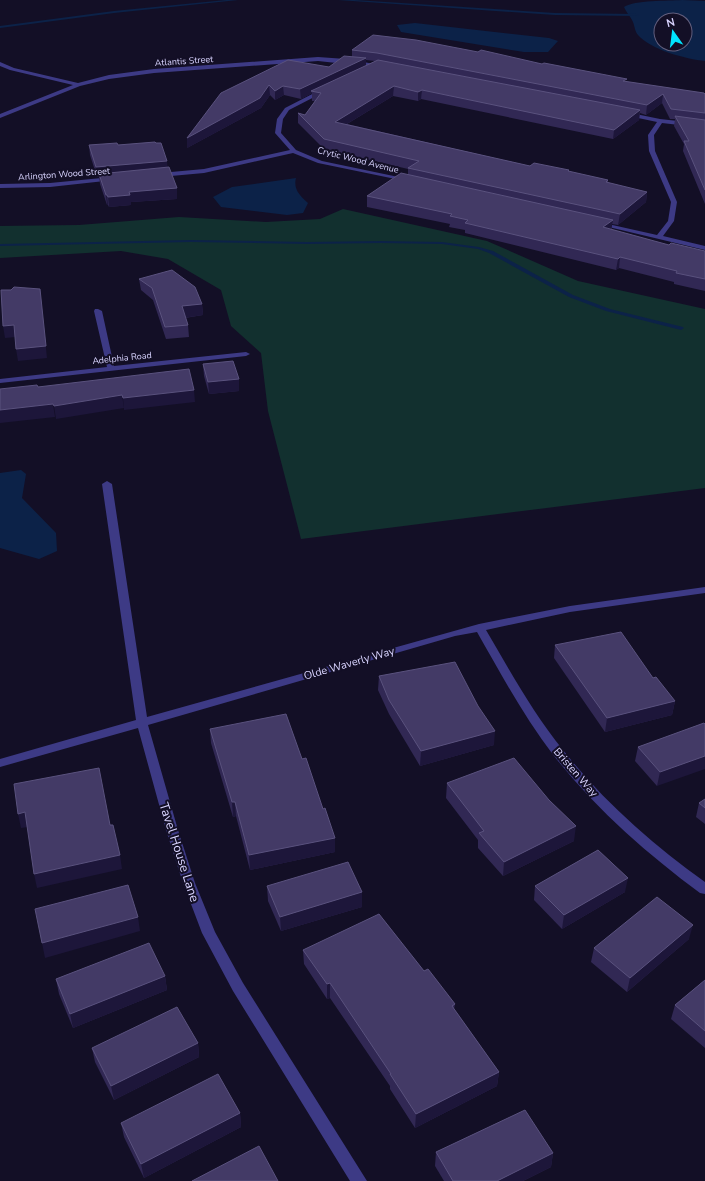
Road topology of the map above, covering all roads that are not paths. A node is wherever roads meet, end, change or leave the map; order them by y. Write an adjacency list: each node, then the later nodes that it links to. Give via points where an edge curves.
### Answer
1 (0, 64): 5 (street)
2 (377, 65): 3 (street, Atlantis Street); 4 (street); 5 (street, Atlantis Street, via 318,59 154,71)
3 (390, 68)
4 (363, 71)
5 (78, 85): 8 (street, Atlantis Street)
6 (328, 88): 11 (street, Crytic Wood Avenue, via 287,109 280,119 278,133)
7 (621, 113): 9 (street)
8 (0, 116)
9 (660, 121): 10 (street); 17 (street, via 651,135 652,151 674,202 671,221)
10 (705, 126)
11 (294, 151): 12 (street, via 204,171); 14 (street, Crytic Wood Avenue, via 320,162)
12 (154, 175)
13 (117, 178): 15 (street, Arlington Wood Street, via 50,185)
14 (413, 182)
15 (0, 186)
16 (590, 222): 17 (street)
17 (659, 237): 18 (street)
18 (705, 248)
19 (98, 311): 21 (street)
20 (246, 354): 21 (street, Adelphia Road)
21 (111, 369): 22 (street, Adelphia Road)
22 (0, 381)
23 (107, 484): 26 (street, Tavel House Lane)
24 (705, 590): 25 (street, Olde Waverly Way, via 583,607)
25 (479, 627): 26 (street, Olde Waverly Way); 28 (street, Bristen Way, via 541,729 591,791 638,837)
26 (142, 722): 27 (street, Olde Waverly Way); 29 (street, Tavel House Lane, via 181,858 209,933 255,1016)
27 (0, 763)
28 (705, 889)
29 (359, 1181)

